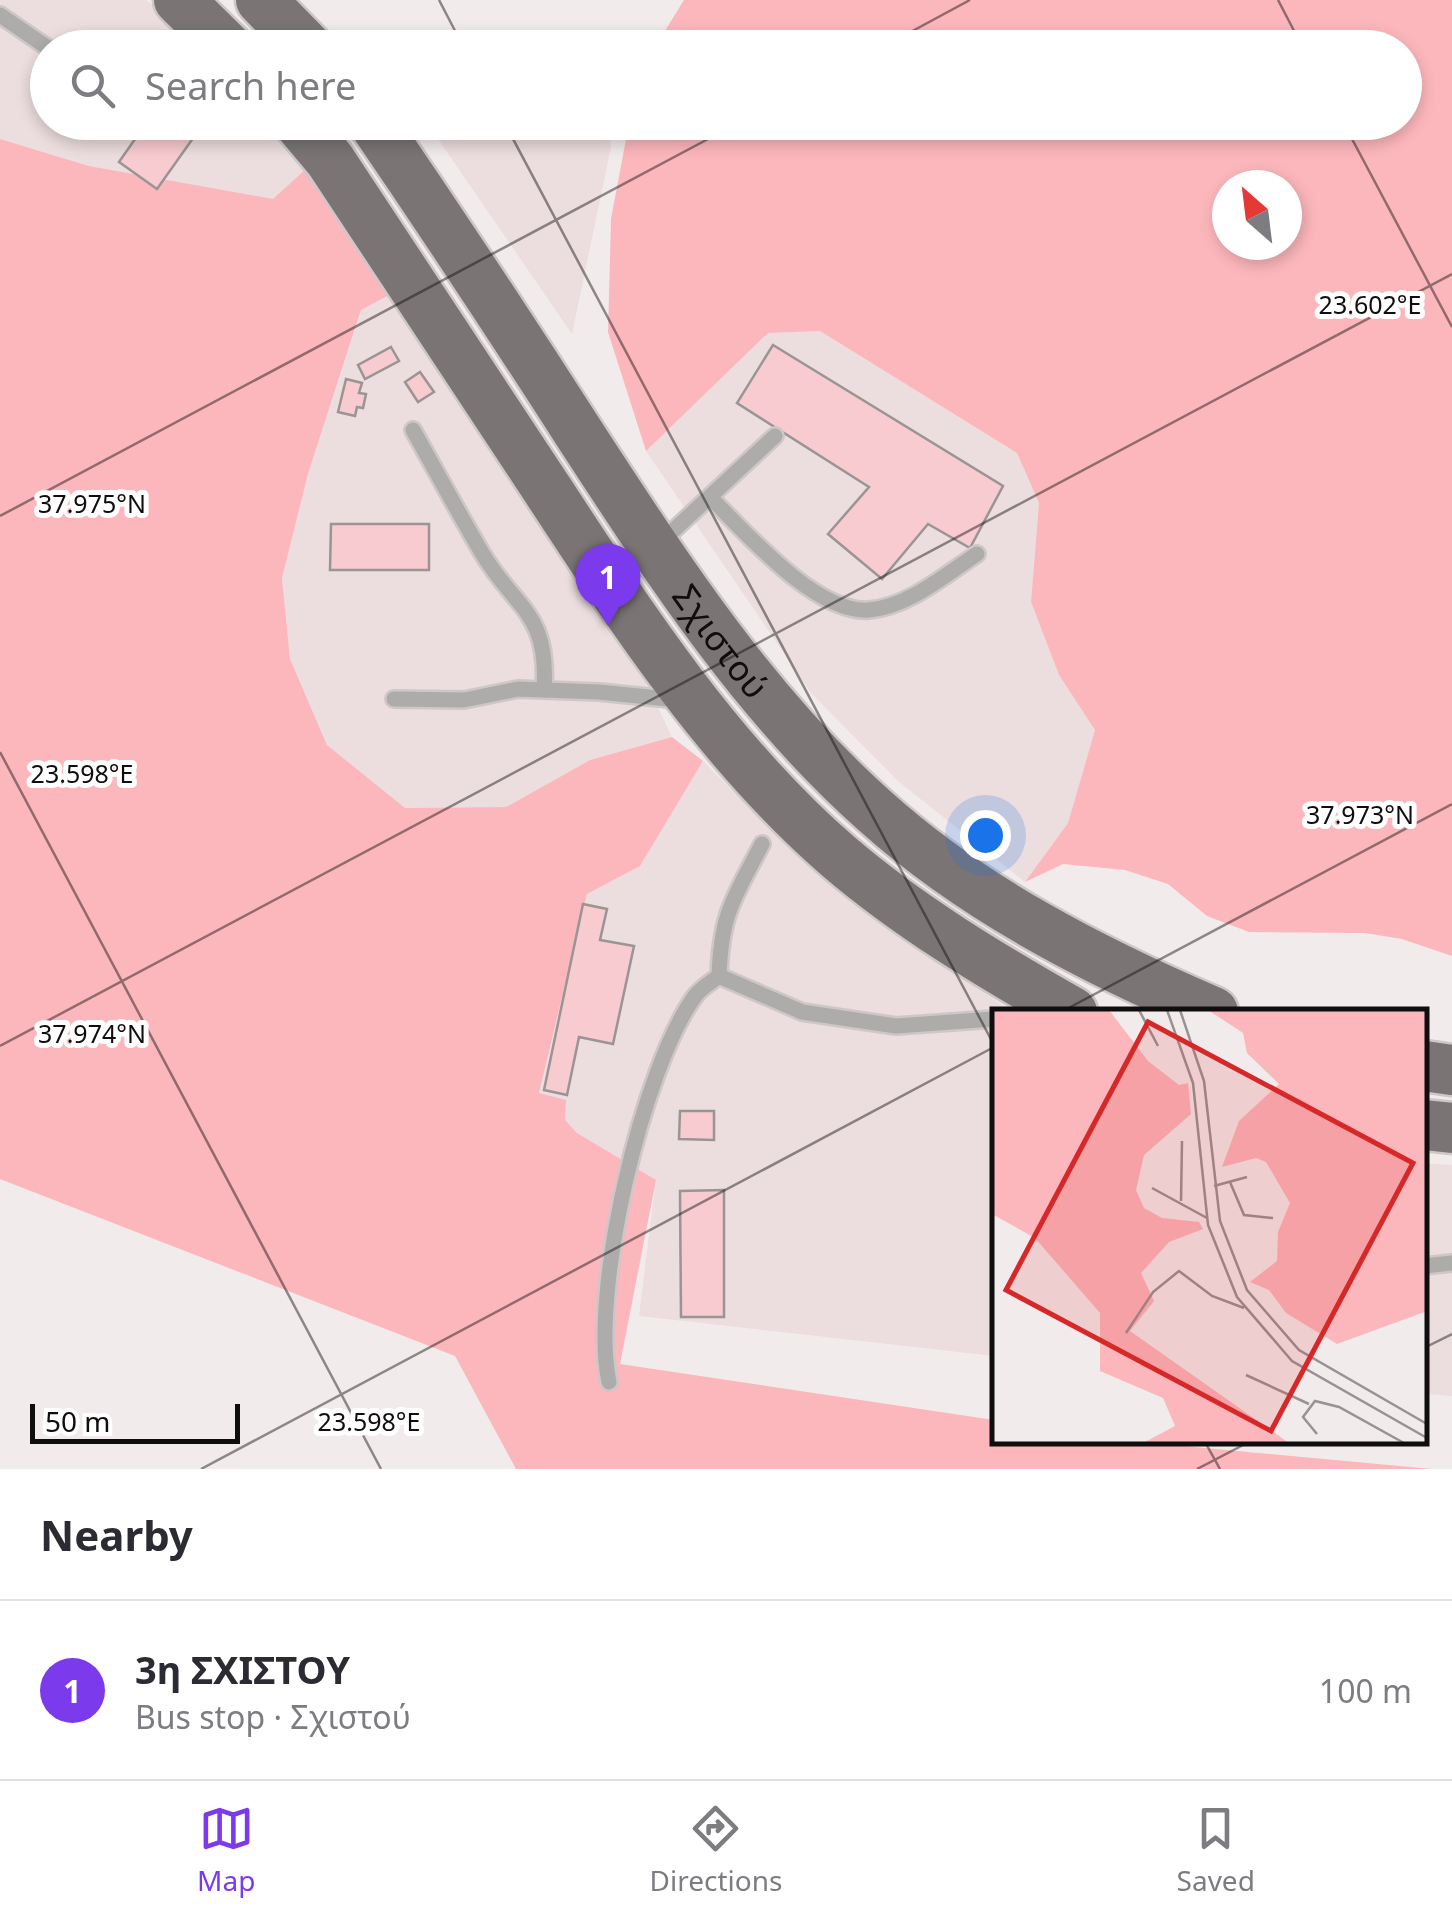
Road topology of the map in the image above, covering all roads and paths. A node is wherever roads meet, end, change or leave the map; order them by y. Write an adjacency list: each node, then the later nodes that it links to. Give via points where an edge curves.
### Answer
1 (179, 0): 4 (main road)
2 (261, 0): 5 (main road)
3 (0, 16): 6 (lane)
4 (210, 30)
5 (290, 30)
6 (30, 36)
7 (313, 140): 16 (main road, Σχιστού)
8 (384, 140): 12 (main road, Σχιστού)
9 (413, 430): 14 (lane, via 485,558 528,610 546,654)
10 (775, 436): 11 (lane)
11 (710, 497): 12 (lane); 13 (lane, via 802,582 848,608 871,610 914,596)
12 (654, 548): 20 (main road, Σχιστού, via 758,689 876,813 1029,921 1119,972)
13 (977, 554)
14 (544, 690): 15 (lane, via 464,700); 16 (lane)
15 (394, 699)
16 (696, 702): 19 (main road, Σχιστού, via 838,856)
17 (762, 844): 18 (lane, via 732,897 720,936)
18 (719, 976): 21 (lane, via 802,1012 896,1026); 28 (lane, via 697,994 675,1032 633,1143 612,1256 603,1354)
19 (1055, 1009)
20 (1206, 1009)
21 (992, 1020)
22 (1427, 1066): 23 (main road)
23 (1452, 1070)
24 (1427, 1125): 25 (main road)
25 (1452, 1128)
26 (1452, 1263): 27 (lane)
27 (1427, 1266)
28 (610, 1382)

